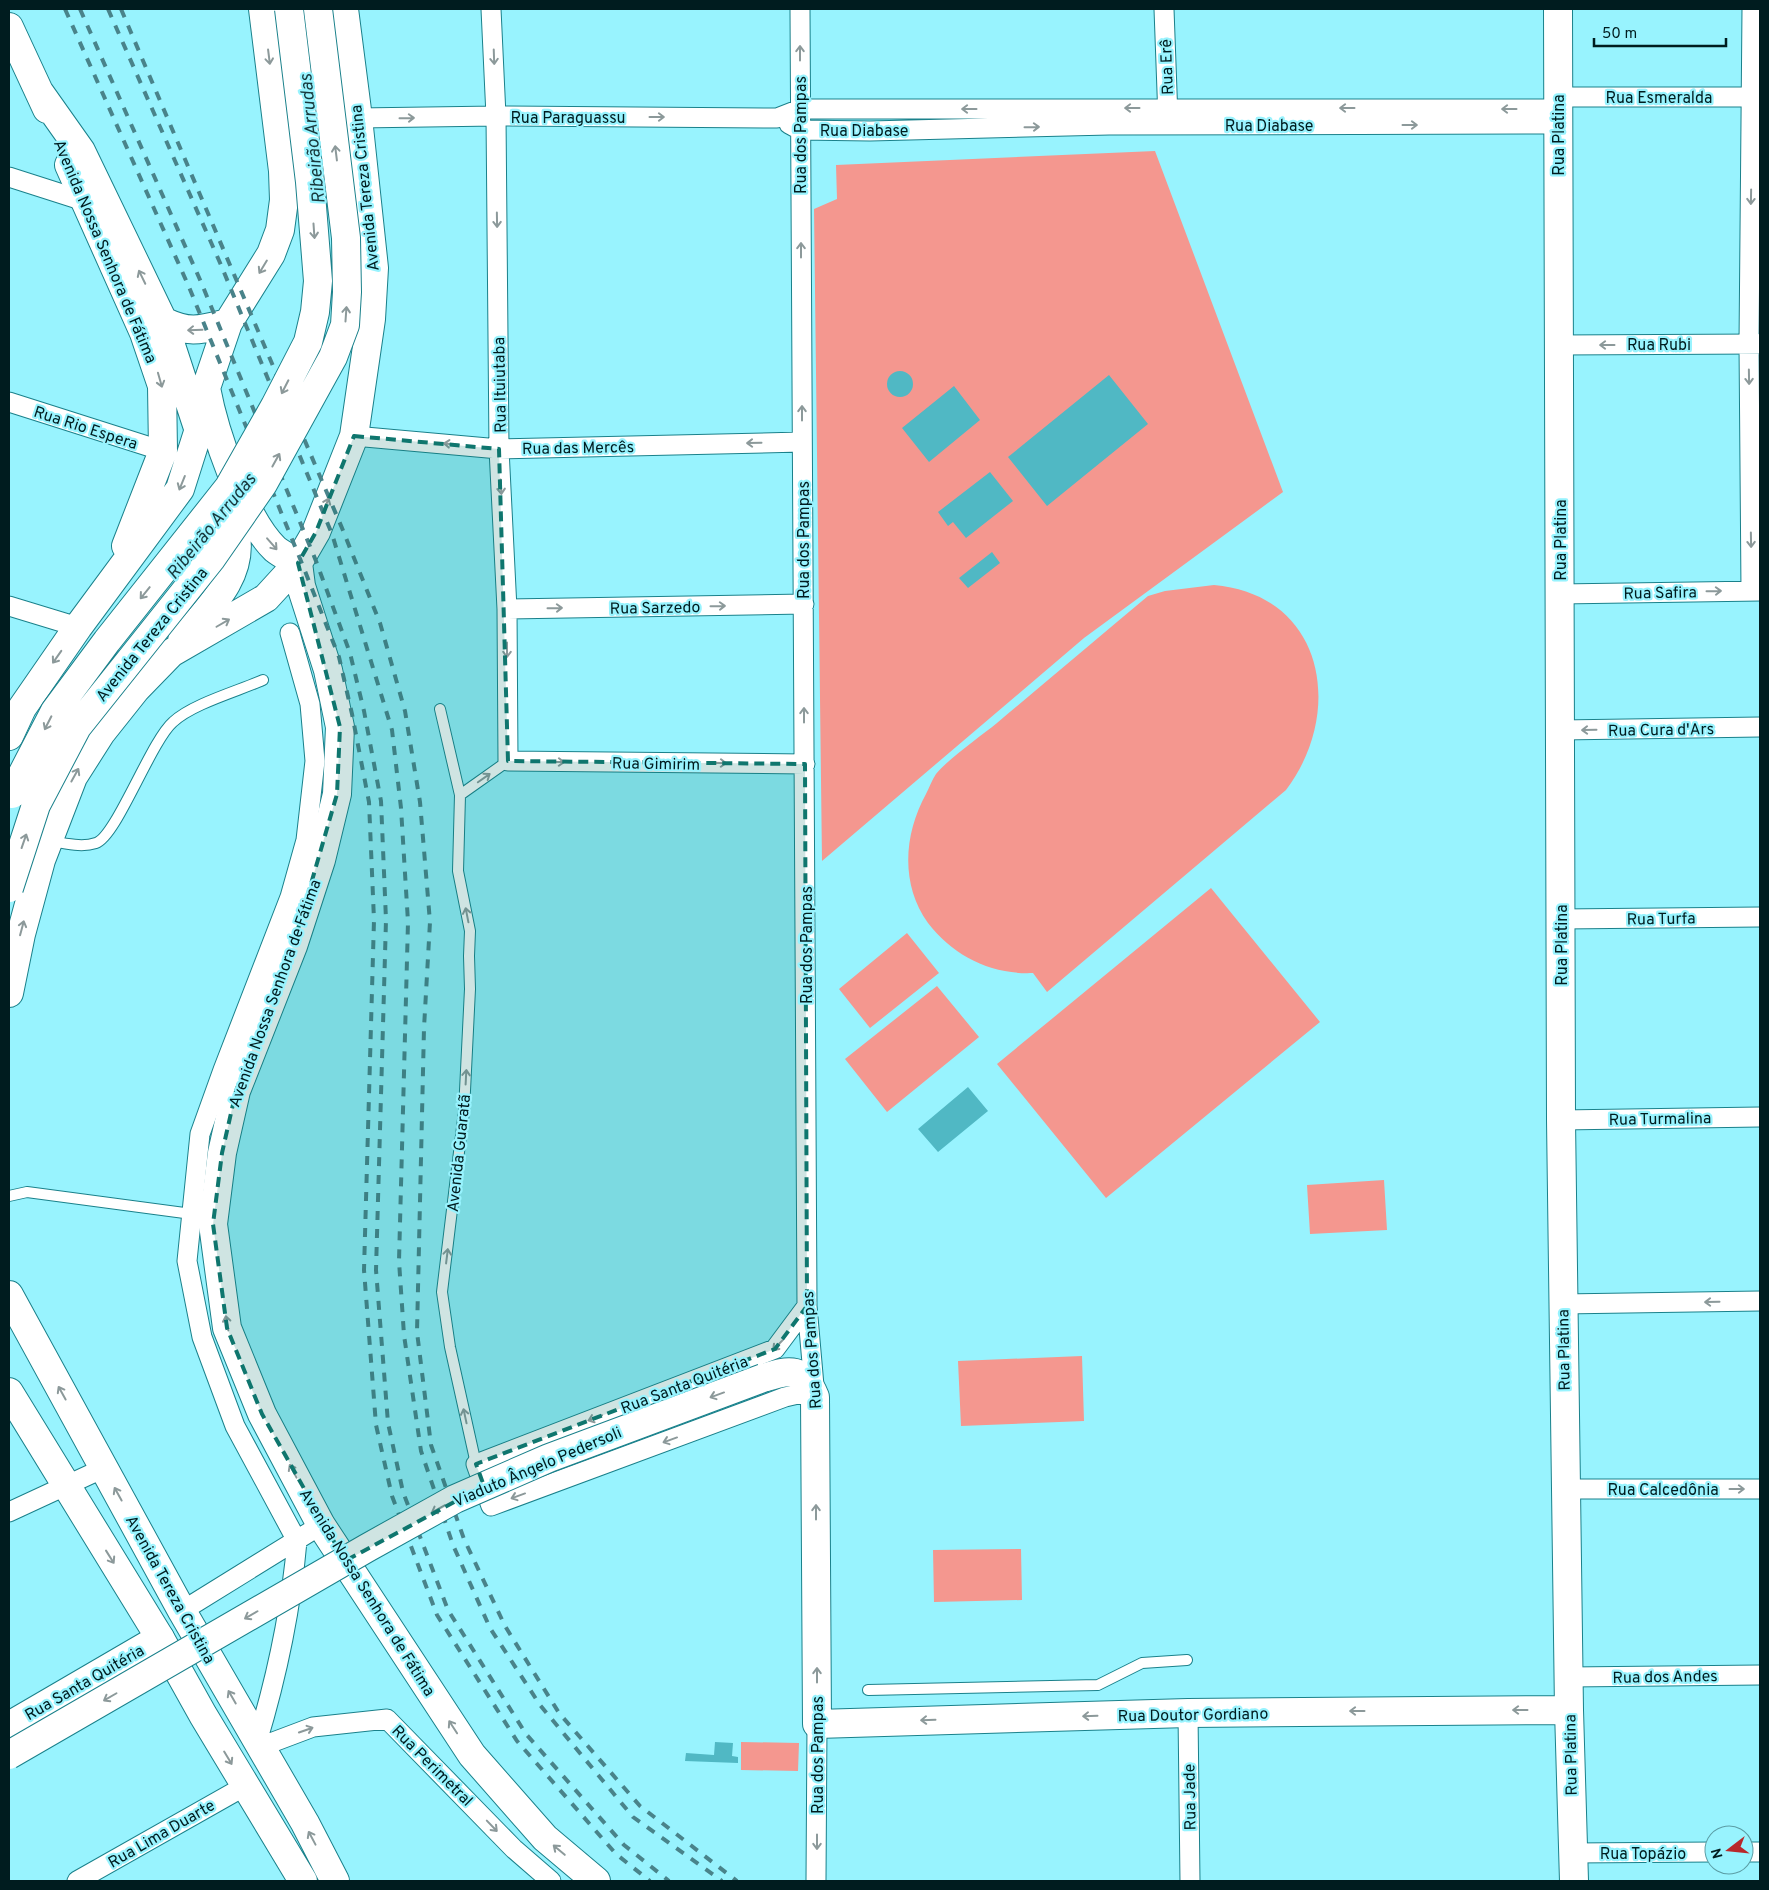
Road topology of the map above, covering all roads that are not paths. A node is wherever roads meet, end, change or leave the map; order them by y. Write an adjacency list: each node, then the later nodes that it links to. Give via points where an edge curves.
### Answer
1 (263, 9): 24 (main road, one-way to 24, via 284,200 280,230 271,254)
2 (289, 9): 54 (main road, Avenida Tereza Cristina, one-way to 54, bridge, via 310,182 318,281 308,342 229,487 55,711)
3 (318, 9): 56 (main road, Avenida Tereza Cristina, one-way to 3, bridge, via 36,805 77,727 211,559 263,484 333,357 345,325 346,238)
4 (344, 9): 18 (main road, Avenida Tereza Cristina)
5 (491, 9): 16 (street, Rua Ituiutaba, one-way to 16)
6 (800, 9): 14 (street, Rua dos Pampas, one-way to 6)
7 (1164, 9): 17 (street, Rua Erê)
8 (1558, 9): 15 (main road, Rua Platina)
9 (1752, 9): 13 (street)
10 (9, 26): 11 (main road, Avenida Nossa Senhora de Fátima)
11 (17, 58): 12 (main road, Avenida Nossa Senhora de Fátima)
12 (40, 93): 22 (main road, Avenida Nossa Senhora de Fátima); 23 (main road, Avenida Nossa Senhora de Fátima, one-way to 12, via 81,151)
13 (1756, 97): 15 (street, Rua Esmeralda); 25 (street, one-way to 25)
14 (800, 109): 17 (street, Rua Diabase, one-way to 14); 19 (street, Rua Diabase); 20 (street, Rua dos Pampas)
15 (1558, 110): 17 (street, Rua Diabase); 26 (main road, Rua Platina)
16 (496, 116): 18 (street, Rua Paraguassu, one-way to 16); 19 (street, Rua Paraguassu, one-way to 19); 32 (street, Rua Ituiutaba, one-way to 32)
17 (1168, 117): 20 (street, Rua Diabase, one-way to 17)
18 (358, 118): 29 (main road, Avenida Tereza Cristina, via 374,268 371,320)
19 (777, 118): 20 (street, Rua Diabase)
20 (800, 130): 31 (street, Rua dos Pampas, one-way to 20)
21 (9, 177): 22 (street)
22 (84, 201): 33 (main road, Avenida Nossa Senhora de Fátima, one-way to 33, via 144,333 162,386)
23 (163, 321): 24 (main road, one-way to 23, via 203,330 183,330); 30 (main road, Avenida Nossa Senhora de Fátima)
24 (228, 323): 27 (main road)
25 (1755, 344): 26 (street, Rua Rubi, one-way to 26); 38 (street, one-way to 38)
26 (1558, 345): 39 (main road, Rua Platina)
27 (206, 388): 30 (main road); 36 (main road, one-way to 36, via 222,448 257,526 276,549)
28 (9, 402): 33 (street, Rua Rio Espera)
29 (354, 436): 32 (street, Rua das Mercês, one-way to 29); 36 (main road, Avenida Tereza Cristina, one-way to 29, via 316,532)
30 (202, 438): 34 (main road, Avenida Nossa Senhora de Fátima); 35 (main road, one-way to 35, via 180,489)
31 (802, 442): 32 (street, Rua das Mercês, one-way to 32); 40 (street, Rua dos Pampas)
32 (499, 449): 42 (street, Rua Ituiutaba, one-way to 42)
33 (163, 451): 37 (main road, Avenida Nossa Senhora de Fátima)
34 (223, 503): 35 (main road, via 194,504); 45 (main road, Avenida Nossa Senhora de Fátima, via 236,535 234,571 225,587)
35 (159, 519): 37 (main road)
36 (298, 563): 45 (main road, Avenida Tereza Cristina, one-way to 36, via 266,598); 77 (main road, Avenida Nossa Senhora de Fátima, one-way to 36, via 262,1414 227,1328 213,1224 222,1153 236,1091 293,946 338,794 340,726 328,670 301,586)
37 (112, 581): 43 (main road)
38 (1756, 590): 39 (street, Rua Safira, one-way to 38)
39 (1560, 594): 49 (main road, Rua Platina)
40 (804, 604): 42 (street, Rua Sarzedo, one-way to 40); 52 (street, Rua dos Pampas, one-way to 40)
41 (9, 606): 43 (street)
42 (507, 609): 51 (street, Rua Ituiutaba, one-way to 51)
43 (78, 627): 50 (main road, one-way to 50, via 22,708)
44 (290, 633): 63 (street, Avenida Nossa Senhora de Fátima, via 310,704 314,751 306,840 290,897 200,1134)
45 (171, 653): 55 (main road, Avenida Tereza Cristina, one-way to 45, via 73,777 136,689)
46 (263, 680): 55 (lane, via 185,713 171,723 107,837 86,846)
47 (440, 709): 53 (lane, Avenida Guaratã)
48 (1760, 727): 49 (street, Rua Cura d'Ars, one-way to 49)
49 (1561, 730): 58 (main road, Rua Platina)
50 (9, 736)
51 (508, 761): 52 (street, Rua Gimirim, one-way to 52); 53 (lane, one-way to 51)
52 (805, 764): 67 (street, Rua dos Pampas)
53 (460, 795): 71 (lane, Avenida Guaratã, one-way to 53, via 450,1347 442,1292 464,1111 470,990 470,931 458,871)
54 (10, 798)
55 (49, 840): 59 (main road, Avenida Tereza Cristina, one-way to 55, via 21,934)
56 (9, 888)
57 (1760, 917): 58 (street, Rua Turfa)
58 (1561, 919): 61 (main road, Rua Platina)
59 (9, 993)
60 (1760, 1116): 61 (street, Rua Turmalina)
61 (1560, 1120): 66 (main road, Rua Platina)
62 (9, 1196): 63 (lane, via 27,1192)
63 (192, 1214): 78 (street, Avenida Nossa Senhora de Fátima, via 186,1260 202,1337 235,1426)
64 (9, 1295): 72 (main road, Avenida Tereza Cristina, one-way to 64)
65 (1760, 1301): 66 (street, one-way to 66)
66 (1562, 1304): 75 (main road, Rua Platina)
67 (807, 1306): 68 (street, via 800,1354); 70 (street, Rua dos Pampas); 71 (street, Rua Santa Quitéria, one-way to 71, via 775,1349)
68 (773, 1374): 70 (main road, via 801,1374); 90 (main road, Viaduto Ângelo Pedersoli, one-way to 90, bridge, via 549,1458 456,1499)
69 (9, 1394): 73 (main road, Avenida Tereza Cristina)
70 (816, 1396): 71 (street, Avenida Guaratã, one-way to 71, via 798,1394 785,1398 491,1506); 87 (main road, Rua dos Pampas, one-way to 70)
71 (476, 1464)
72 (104, 1468): 73 (street); 79 (main road, Avenida Tereza Cristina, one-way to 72)
73 (66, 1486): 76 (street); 80 (main road, Avenida Tereza Cristina, one-way to 80)
74 (1760, 1489): 75 (street, Rua Calcedônia, one-way to 74)
75 (1565, 1490): 83 (main road, Rua Platina)
76 (9, 1512)
77 (322, 1525): 78 (street); 98 (main road, Avenida Nossa Senhora de Fátima, one-way to 77, via 545,1838 472,1755)
78 (297, 1541): 79 (street); 89 (street, via 293,1586 277,1672)
79 (182, 1611): 89 (main road, Avenida Tereza Cristina, one-way to 79)
80 (160, 1638): 88 (main road, Rua Santa Quitéria); 91 (main road, Avenida Tereza Cristina, one-way to 91)
81 (1187, 1660): 84 (lane, via 1142,1663 1098,1685)
82 (1760, 1675): 83 (street, Rua dos Andes)
83 (1569, 1677): 85 (main road, Rua Platina)
84 (868, 1690)
85 (1569, 1710): 86 (main road, Rua Doutor Gordiano, one-way to 86); 93 (main road, Rua Platina)
86 (1188, 1713): 87 (main road, Rua Doutor Gordiano, one-way to 87); 100 (street, Rua Jade)
87 (817, 1724): 99 (street, Rua dos Pampas, one-way to 99)
88 (9, 1726)
89 (259, 1744): 96 (main road, Avenida Tereza Cristina, one-way to 89); 97 (street, Rua Perimetral, one-way to 97, via 312,1728 387,1719 514,1848)
90 (9, 1755)
91 (245, 1786): 94 (street, Rua Lima Duarte); 95 (main road, Avenida Tereza Cristina)
92 (1704, 1852): 93 (street, Rua Topázio)
93 (1572, 1853): 101 (main road, Rua Platina)
94 (76, 1881)
95 (303, 1881)
96 (335, 1881)
97 (551, 1881)
98 (596, 1881)
99 (816, 1881)
100 (1190, 1881)
101 (1574, 1881)

